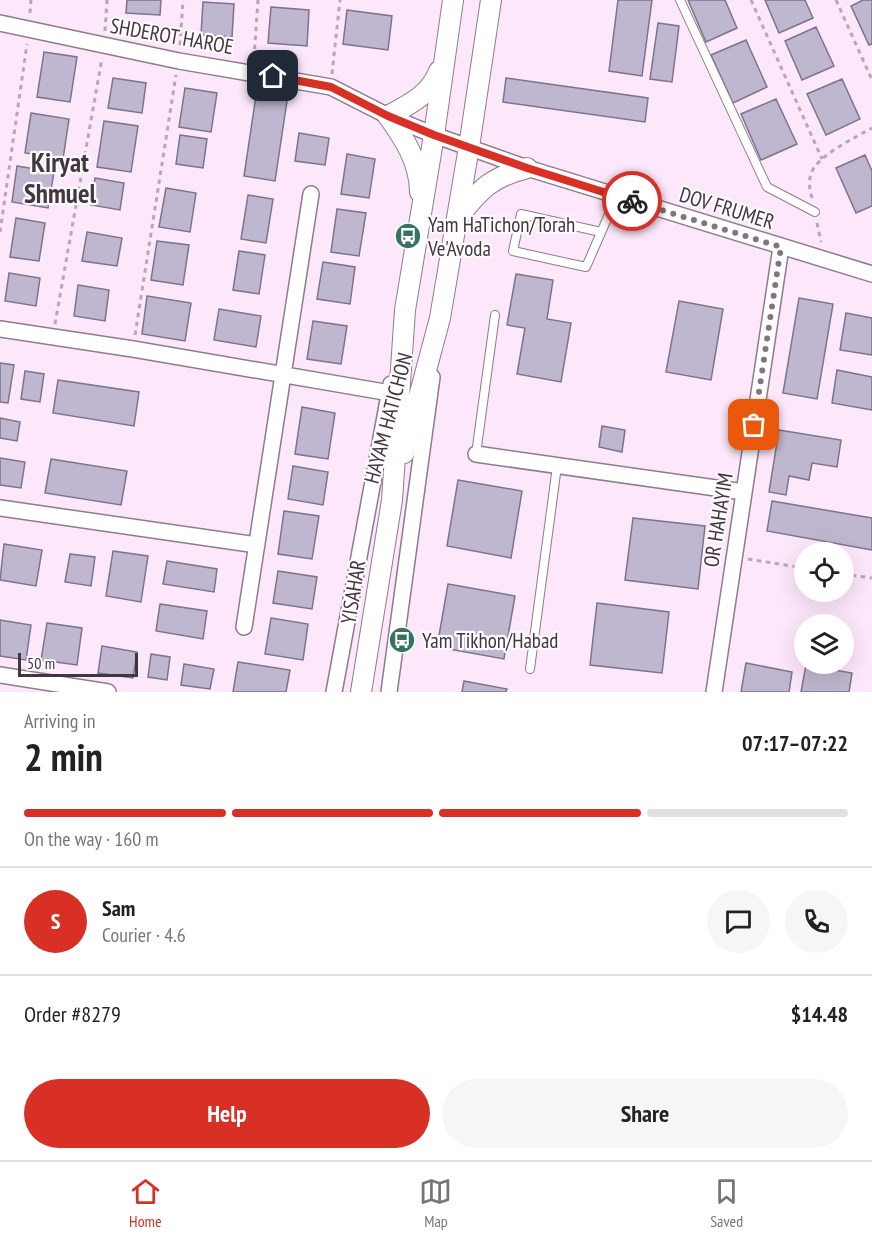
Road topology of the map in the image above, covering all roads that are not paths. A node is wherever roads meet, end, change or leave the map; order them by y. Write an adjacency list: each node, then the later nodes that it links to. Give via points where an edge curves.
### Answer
1 (453, 0): 5 (street, HAYAM HATICHON)
2 (491, 0): 8 (street, HAYAM HATICHON)
3 (680, 0): 12 (lane, via 767,188)
4 (0, 23): 6 (street, SHDEROT HAROE, via 179,61 331,87)
5 (446, 54): 6 (street, via 436,80 425,94); 7 (street, HAYAM HATICHON)
6 (388, 116): 7 (street, SHDEROT HAROE); 13 (street, via 415,164 420,182)
7 (434, 135): 8 (street, DOV FRUMER); 13 (street, HAYAM HATICHON)
8 (469, 147): 9 (street, DOV FRUMER); 14 (street, HAYAM HATICHON)
9 (527, 168): 11 (street, DOV FRUMER); 14 (street, via 505,173 488,184)
10 (311, 194): 22 (street)
11 (617, 196): 15 (lane); 16 (street, DOV FRUMER)
12 (815, 212)
13 (420, 218): 18 (street, HAYAM HATICHON)
14 (457, 218): 20 (street, HAYAM HATICHON)
15 (601, 232): 15 (lane, via 586,267 513,250 521,214)
16 (781, 247): 17 (street, DOV FRUMER); 26 (street, OR HAHAYIM)
17 (872, 274)
18 (405, 310): 23 (street); 27 (street, HAYAM HATICHON)
19 (495, 315): 24 (lane)
20 (440, 318): 27 (street, HAYAM HATICHON); 36 (street)
21 (0, 329): 22 (street)
22 (283, 376): 23 (street); 29 (street)
23 (390, 393): 34 (street)
24 (476, 454): 25 (street)
25 (557, 466): 26 (street); 31 (lane)
26 (744, 492): 37 (street, OR HAHAYIM)
27 (392, 500): 35 (street, YISAHAR)
28 (0, 508): 29 (street)
29 (257, 545): 30 (street)
30 (244, 627)
31 (530, 669)
32 (0, 675): 33 (street)
33 (108, 692)
34 (334, 692)
35 (362, 692)
36 (389, 692)
37 (714, 692)

